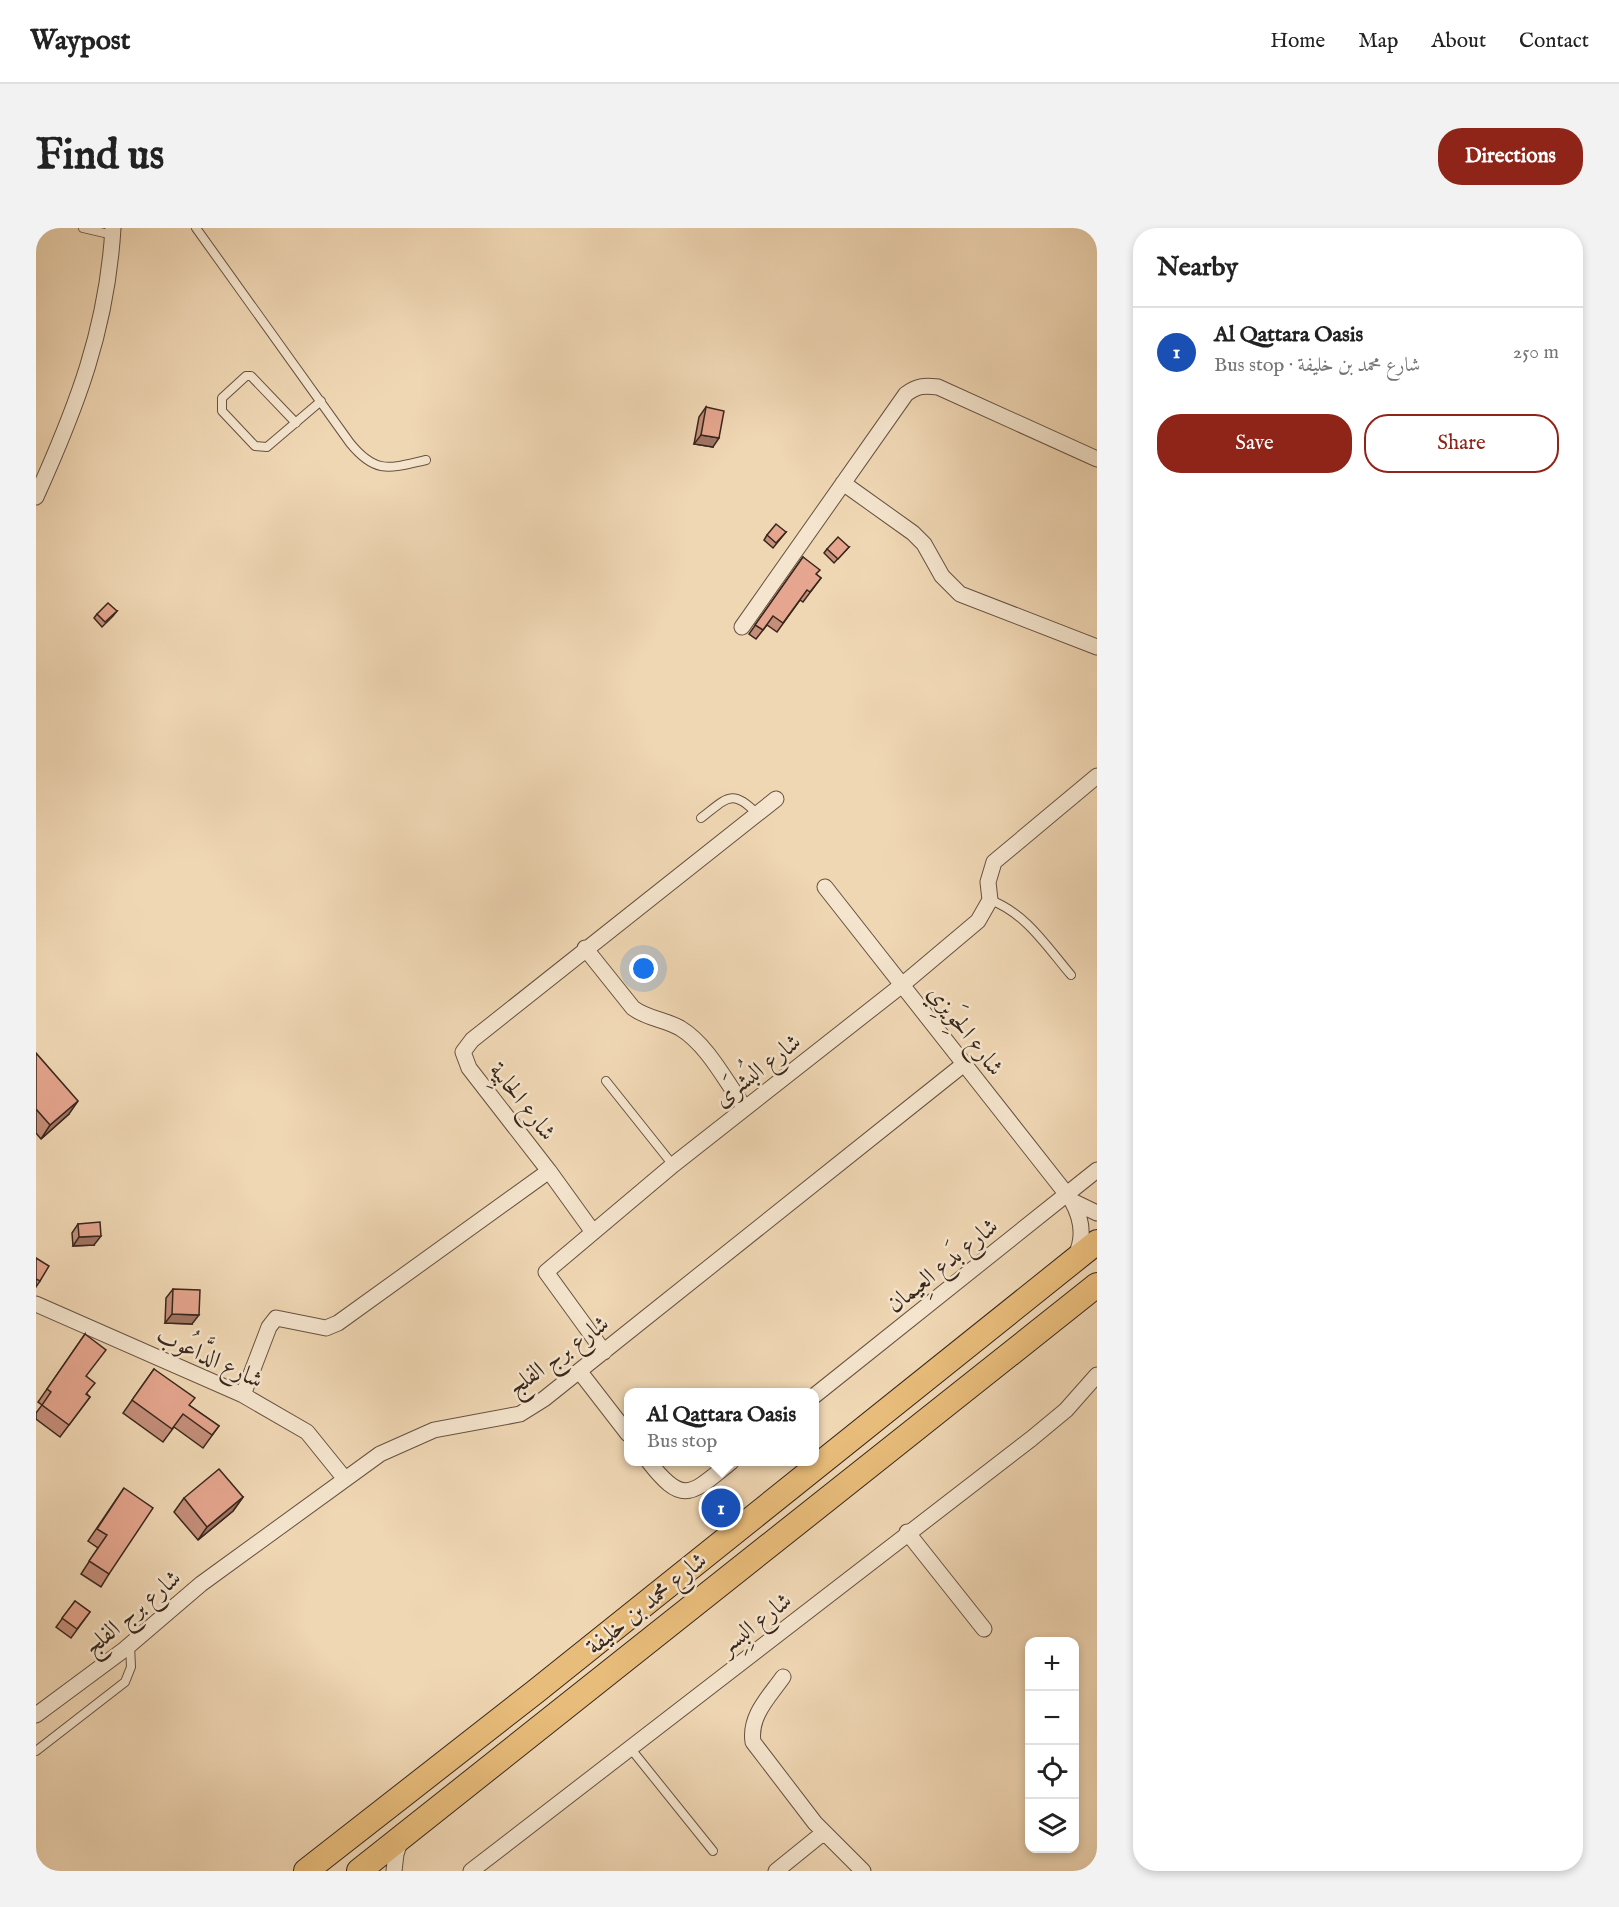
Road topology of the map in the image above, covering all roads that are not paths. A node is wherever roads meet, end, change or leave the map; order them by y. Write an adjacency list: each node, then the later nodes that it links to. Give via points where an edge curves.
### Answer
1 (83, 228): 3 (lane)
2 (196, 228): 4 (lane)
3 (113, 232): 9 (street, via 106,302 97,338 70,418)
4 (321, 401): 5 (lane); 7 (lane, via 357,451 374,465 394,467)
5 (296, 423): 5 (lane, via 267,447 255,446 222,411 222,398 246,376 251,376)
6 (1097, 459): 8 (street, via 926,385 906,394)
7 (426, 460)
8 (843, 483): 10 (street); 11 (street, via 913,532 946,581 960,594)
9 (36, 497)
10 (742, 627)
11 (1097, 647)
12 (1097, 776): 17 (street, via 994,862 988,882)
13 (776, 799): 14 (street, شارع الحابِية)
14 (757, 814): 15 (lane, via 735,797); 18 (street, شارع الحابِية)
15 (701, 818)
16 (825, 887): 20 (street, شارع الحِوَيزِي)
17 (990, 900): 19 (lane, via 1023,920); 20 (street, شارع البُشرَى, via 978,921)
18 (585, 948): 23 (street, via 642,1016 665,1021 691,1036); 26 (street, شارع الحابِية, via 472,1040 463,1052 469,1068)
19 (1071, 975)
20 (902, 985): 21 (street, شارع الحِوَيزِي); 23 (street, شارع البُشرَى)
21 (964, 1064): 27 (street, شارع الحِوَيزِي); 34 (street, شارع برج الفلج)
22 (606, 1081): 24 (lane)
23 (745, 1108): 24 (street, شارع البُشرَى)
24 (673, 1165): 29 (street, شارع البُشرَى)
25 (1097, 1170): 27 (street, شارع بَدع العِيمان)
26 (549, 1171): 29 (street); 38 (street, شارع الحابِية, via 338,1323 326,1328 276,1318)
27 (1070, 1197): 28 (street, شارع الحِوَيزِي); 31 (street, شارع الحِوَيزِي, via 1082,1231); 37 (street, شارع بَدع العِيمان)
28 (1097, 1213)
29 (593, 1232): 34 (street, شارع البُشرَى, via 546,1272)
30 (1097, 1242): 31 (highway, شارع محمد بن خليفة)
31 (1073, 1262): 40 (highway, شارع محمد بن خليفة)
32 (1097, 1285): 53 (highway, شارع محمد بن خليفة)
33 (36, 1304): 38 (street, شارع الدَّاعُوب)
34 (604, 1352): 35 (street, شارع برج الفلج)
35 (580, 1372): 39 (street); 44 (street, شارع برج الفلج, via 520,1414 434,1430 380,1454)
36 (1097, 1375): 45 (street, شارع البِسِر, via 1057,1417)
37 (819, 1392)
38 (243, 1395): 44 (street, شارع الدَّاعُوب, via 307,1432)
39 (624, 1429)
40 (819, 1465)
41 (653, 1466): 42 (street, via 664,1482 684,1492 695,1489)
42 (725, 1466)
43 (817, 1466): 55 (highway, شارع محمد بن خليفة)
44 (345, 1479): 47 (street, شارع برج الفلج, via 201,1584)
45 (907, 1532): 46 (street); 50 (street, شارع البِسِر)
46 (984, 1629)
47 (130, 1645): 49 (street, شارع برج الفلج); 51 (lane, via 131,1668 125,1682)
48 (783, 1677): 52 (street, via 754,1719 753,1742)
49 (36, 1715)
50 (631, 1749): 54 (lane); 58 (street, شارع البِسِر)
51 (36, 1751)
52 (823, 1833): 59 (street); 60 (street)
53 (403, 1837): 56 (highway, شارع محمد بن خليفة); 57 (street)
54 (713, 1851)
55 (306, 1871)
56 (359, 1871)
57 (394, 1871)
58 (471, 1871)
59 (776, 1871)
60 (863, 1871)

